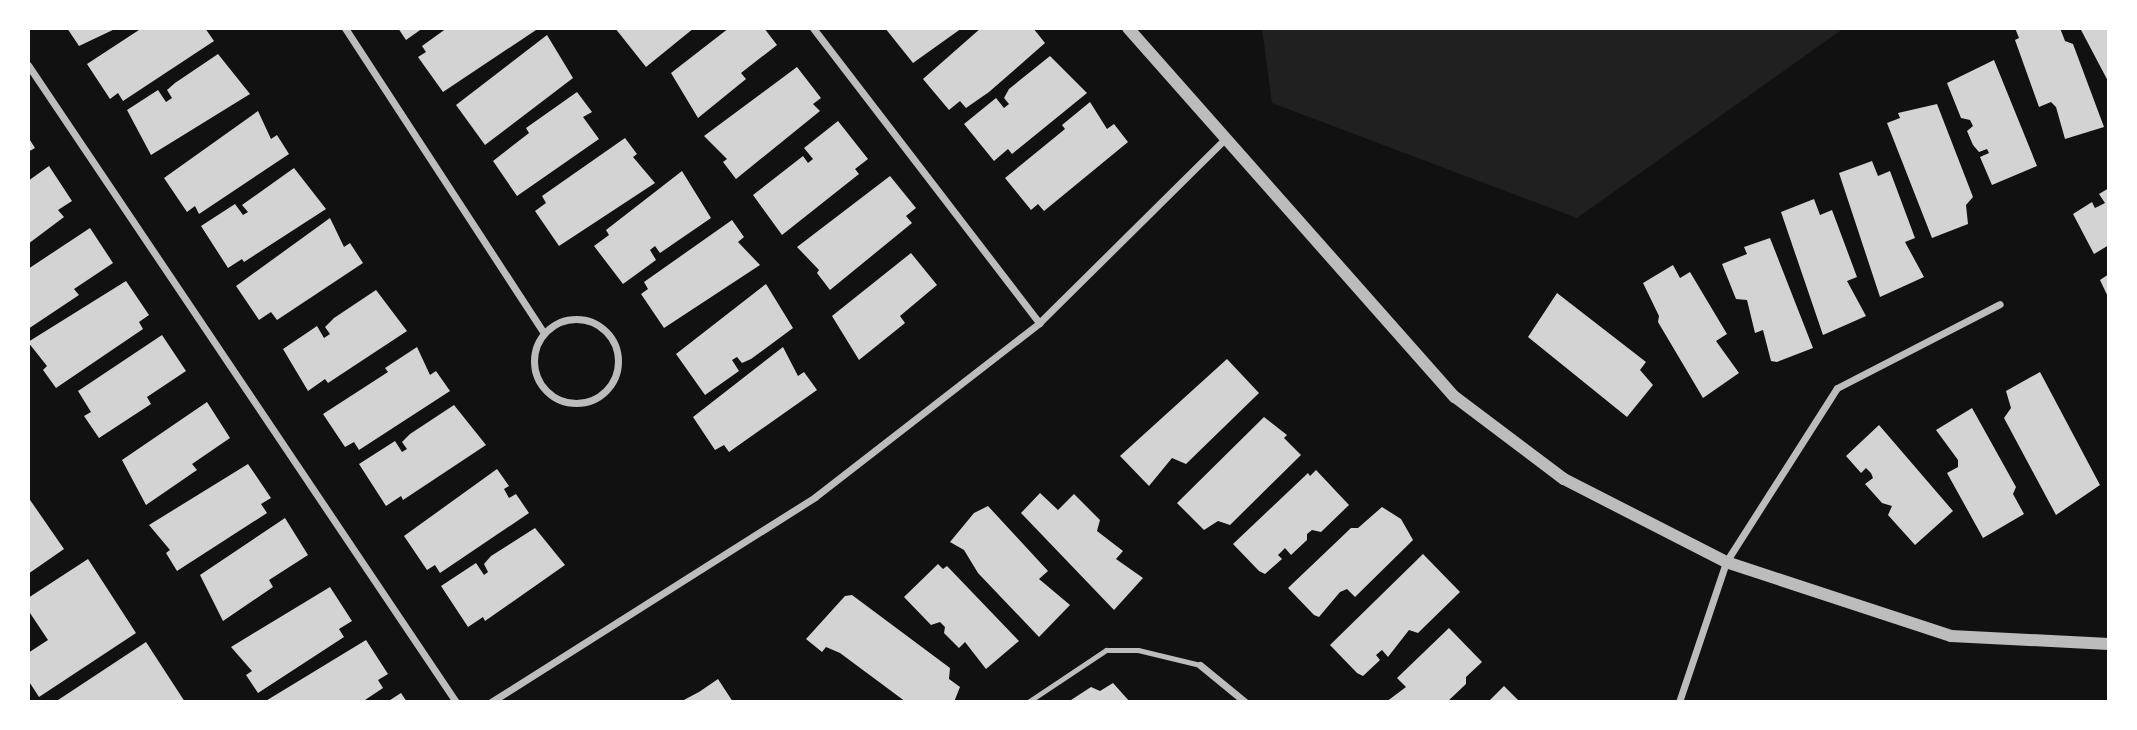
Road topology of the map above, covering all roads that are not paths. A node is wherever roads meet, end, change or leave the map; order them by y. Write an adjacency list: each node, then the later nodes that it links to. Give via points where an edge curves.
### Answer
1 (345, 28): 8 (street)
2 (813, 28): 7 (street)
3 (1128, 28): 5 (street)
4 (28, 65): 12 (street)
5 (1223, 141): 7 (street); 9 (street, via 1455,397 1564,479)
6 (2000, 304): 9 (street, via 1838,388)
7 (1039, 323): 13 (street, via 814,497)
8 (544, 333): 8 (street, via 534,364 548,394 579,404 608,389 619,358 604,328 573,318)
9 (1726, 562): 10 (street, via 1951,636); 16 (street)
10 (2109, 644)
11 (1200, 665): 14 (lane, via 1138,650 1107,650); 15 (street)
12 (456, 702)
13 (491, 702)
14 (1028, 702)
15 (1245, 702)
16 (1679, 702)

